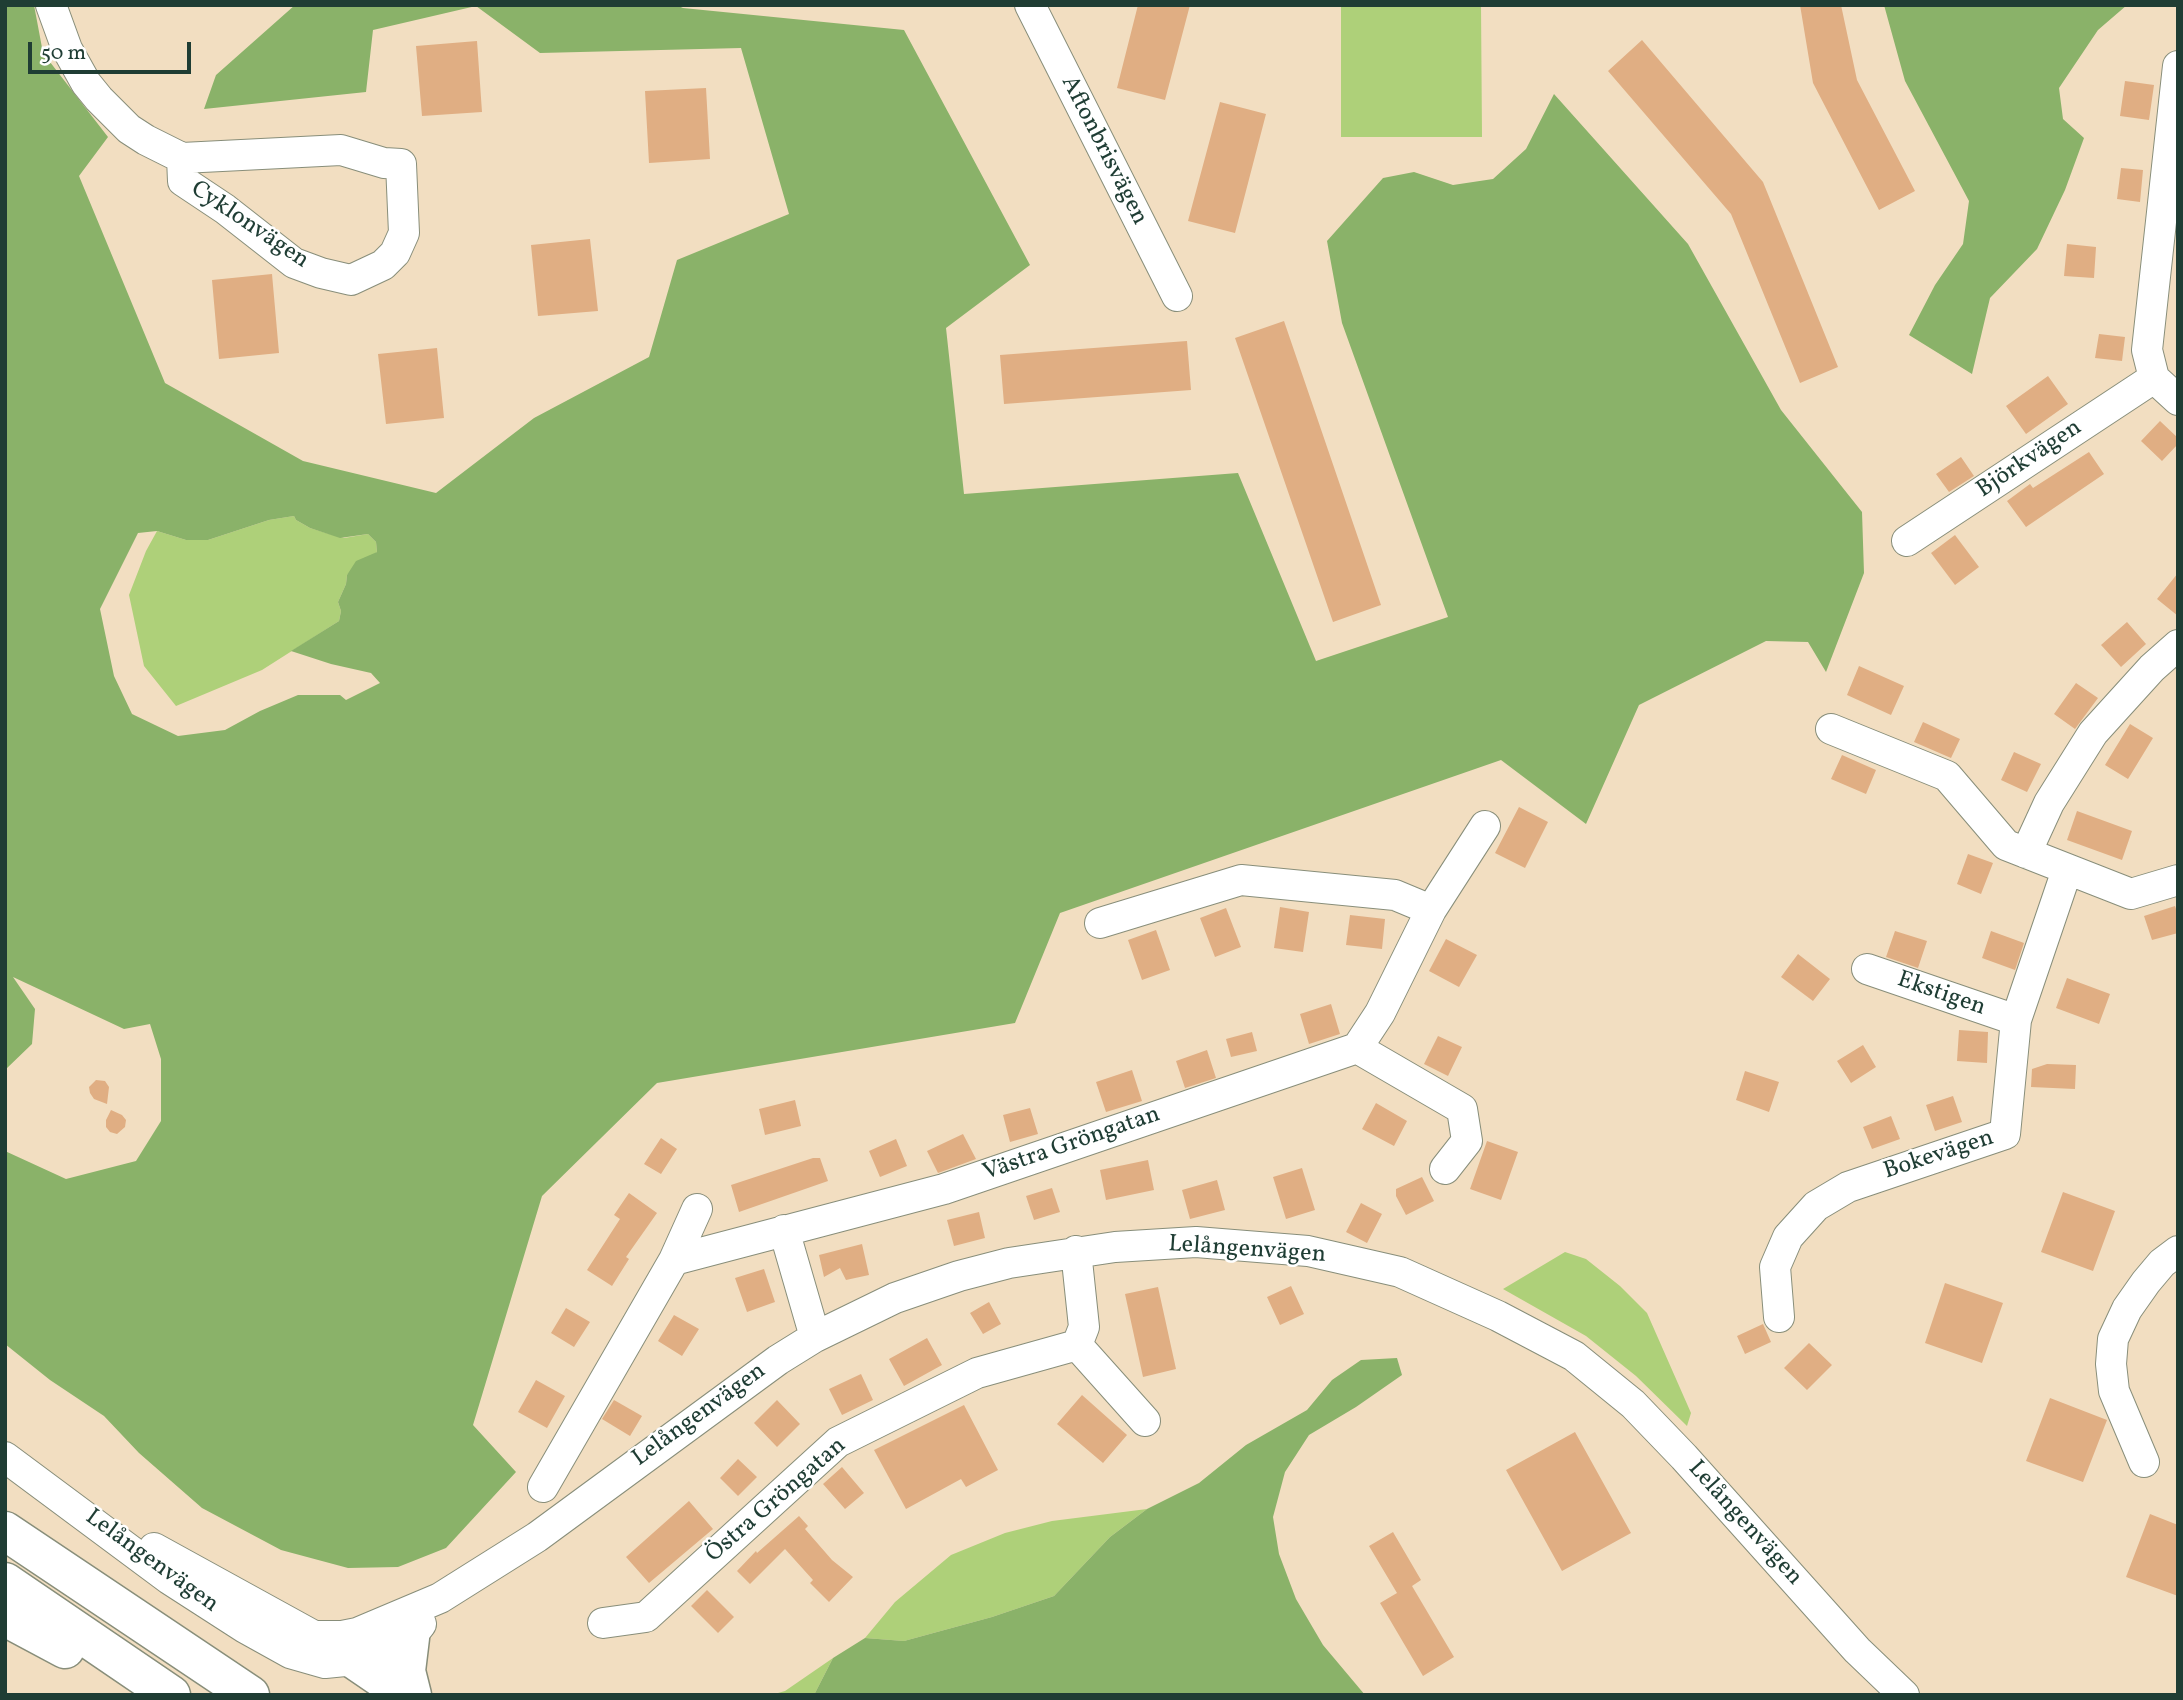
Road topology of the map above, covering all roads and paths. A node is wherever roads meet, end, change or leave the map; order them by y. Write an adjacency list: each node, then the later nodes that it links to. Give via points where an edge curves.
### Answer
1 (51, 5): 4 (street, Cyklonvägen, via 67,49 99,100 129,129)
2 (1030, 5): 5 (street, Aftonbrisvägen)
3 (2178, 66): 6 (street, via 2147,350)
4 (182, 158): 4 (street, Cyklonvägen, via 183,181 294,263 321,273 351,280 366,275 395,253 404,233 401,164 341,150)
5 (1177, 296)
6 (2154, 378): 7 (street); 8 (street, Björkvägen)
7 (2178, 400)
8 (1907, 541)
9 (2178, 645): 12 (street, via 2093,733 2049,803)
10 (1831, 729): 12 (street, via 1947,776 2006,845)
11 (1485, 825): 15 (street)
12 (2026, 853): 13 (street)
13 (2067, 870): 14 (street, via 2131,894); 18 (street, Bokevägen)
14 (2178, 880)
15 (1431, 910): 16 (street, via 1395,895 1241,880); 19 (street, via 1380,1013)
16 (1100, 923)
17 (1867, 969): 18 (street, Ekstigen)
18 (2016, 1020): 26 (street, Bokevägen, via 2005,1134 1848,1187 1815,1206 1788,1237 1775,1267)
19 (1357, 1048): 20 (street, via 1462,1109 1467,1141); 22 (street, Västra Gröngatan, via 944,1189)
20 (1445, 1169)
21 (696, 1209): 25 (street)
22 (784, 1230): 25 (street, Västra Gröngatan); 27 (street)
23 (1076, 1251): 27 (street, Lelångenvägen, via 959,1276 895,1298); 28 (street, via 1084,1327); 47 (street, Lelångenvägen, via 1196,1242 1308,1251 1399,1272 1499,1315 1574,1356 1633,1404 1857,1650)
24 (2178, 1251): 31 (street, via 2146,1282 2113,1339 2114,1391)
25 (674, 1260): 32 (street)
26 (1779, 1317)
27 (815, 1337): 36 (street, Lelångenvägen, via 537,1537)
28 (1077, 1345): 29 (street); 38 (street, Östra Gröngatan, via 976,1373 838,1442 646,1617)
29 (1144, 1421)
30 (5, 1457): 33 (street, Lelångenvägen)
31 (2144, 1462)
32 (543, 1487)
33 (65, 1500): 39 (street, Lelångenvägen); 41 (street, Lelångenvägen, via 169,1579 290,1653 332,1663)
34 (5, 1531): 44 (highway)
35 (5, 1582): 43 (highway)
36 (440, 1598): 39 (street, Lelångenvägen, via 357,1633); 40 (street, Lelångenvägen)
37 (5, 1617): 42 (highway)
38 (603, 1623)
39 (316, 1636): 41 (street, Lelångenvägen)
40 (410, 1638): 41 (street, Lelångenvägen); 46 (highway, via 406,1671)
41 (355, 1660): 45 (highway)
42 (158, 1695)
43 (171, 1695)
44 (250, 1695)
45 (406, 1695)
46 (412, 1695)
47 (1904, 1695)

